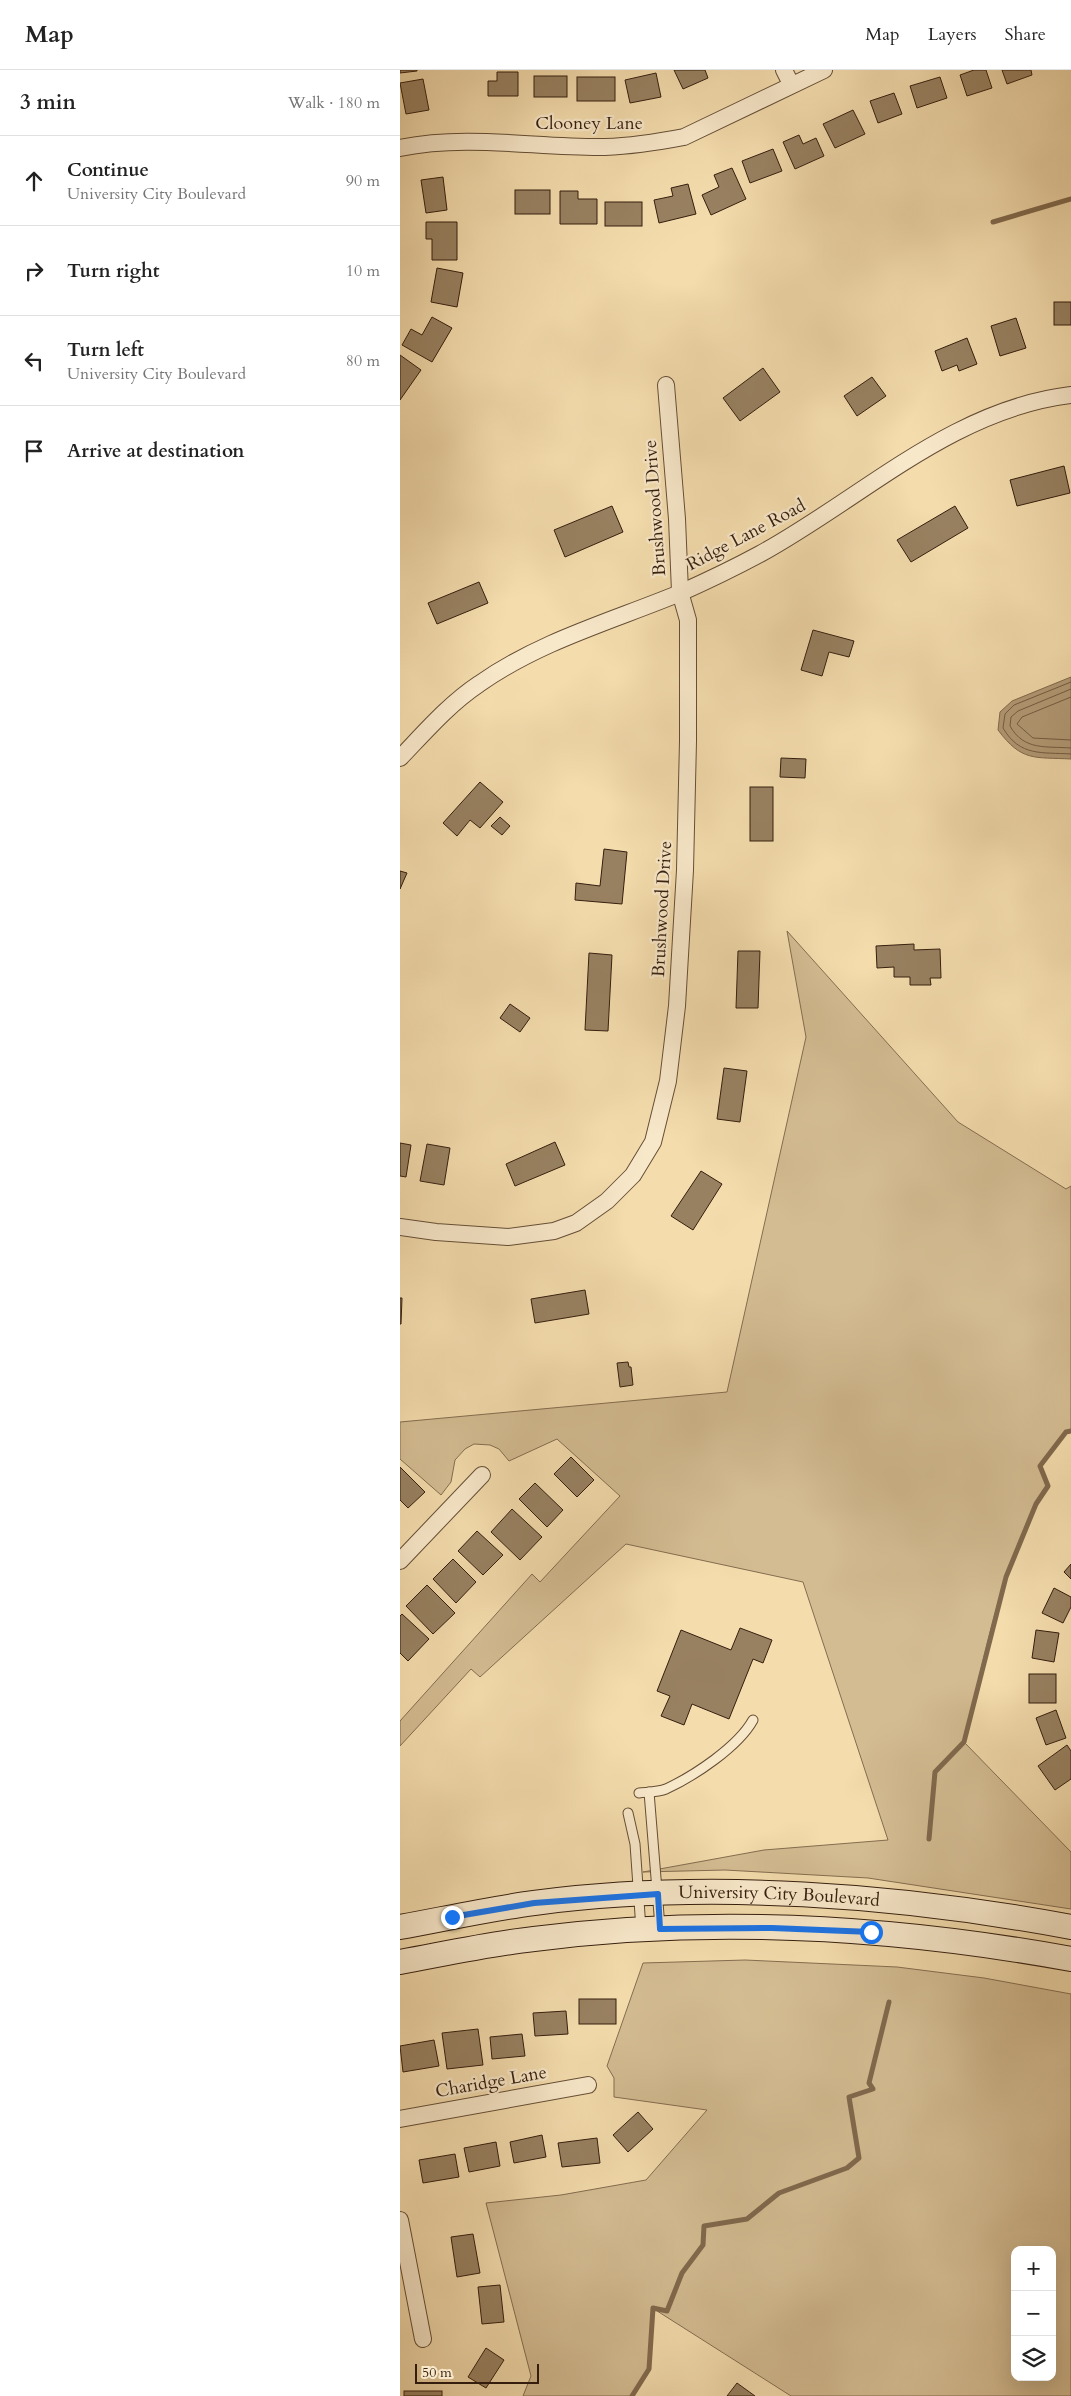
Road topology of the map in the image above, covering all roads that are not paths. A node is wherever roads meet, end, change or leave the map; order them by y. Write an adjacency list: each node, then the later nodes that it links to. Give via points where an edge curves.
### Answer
1 (824, 70): 2 (street, Clooney Lane)
2 (787, 77): 3 (street, Clooney Lane, via 684,137 660,142 604,147 456,141)
3 (400, 148)
4 (666, 386): 6 (street, Brushwood Drive)
5 (1071, 395): 6 (street, Ridge Lane Road, via 1014,406 979,421 936,443 761,553)
6 (680, 592): 7 (street, Ridge Lane Road, via 511,663 448,709); 8 (street, Brushwood Drive, via 688,620 683,923 668,1081 653,1142 632,1174 607,1201 576,1223 554,1231 508,1237)
7 (400, 758)
8 (400, 1227)
9 (482, 1475): 10 (street)
10 (400, 1561)
11 (753, 1720): 12 (lane, via 739,1740 708,1763 664,1790)
12 (649, 1792): 13 (lane); 15 (lane)
13 (639, 1793)
14 (628, 1813): 15 (lane)
15 (648, 1894): 16 (main road, University City Boulevard, via 775,1894 906,1902); 17 (main road, University City Boulevard, via 534,1903); 18 (lane); 18 (lane)
16 (1071, 1927)
17 (400, 1928)
18 (650, 1930): 19 (main road, University City Boulevard, via 772,1928 871,1932 976,1943); 20 (main road, University City Boulevard, via 533,1939)
19 (1071, 1959)
20 (400, 1962)
21 (588, 2085): 22 (street, Charidge Lane)
22 (400, 2119)
23 (400, 2220): 24 (street)
24 (423, 2339)

